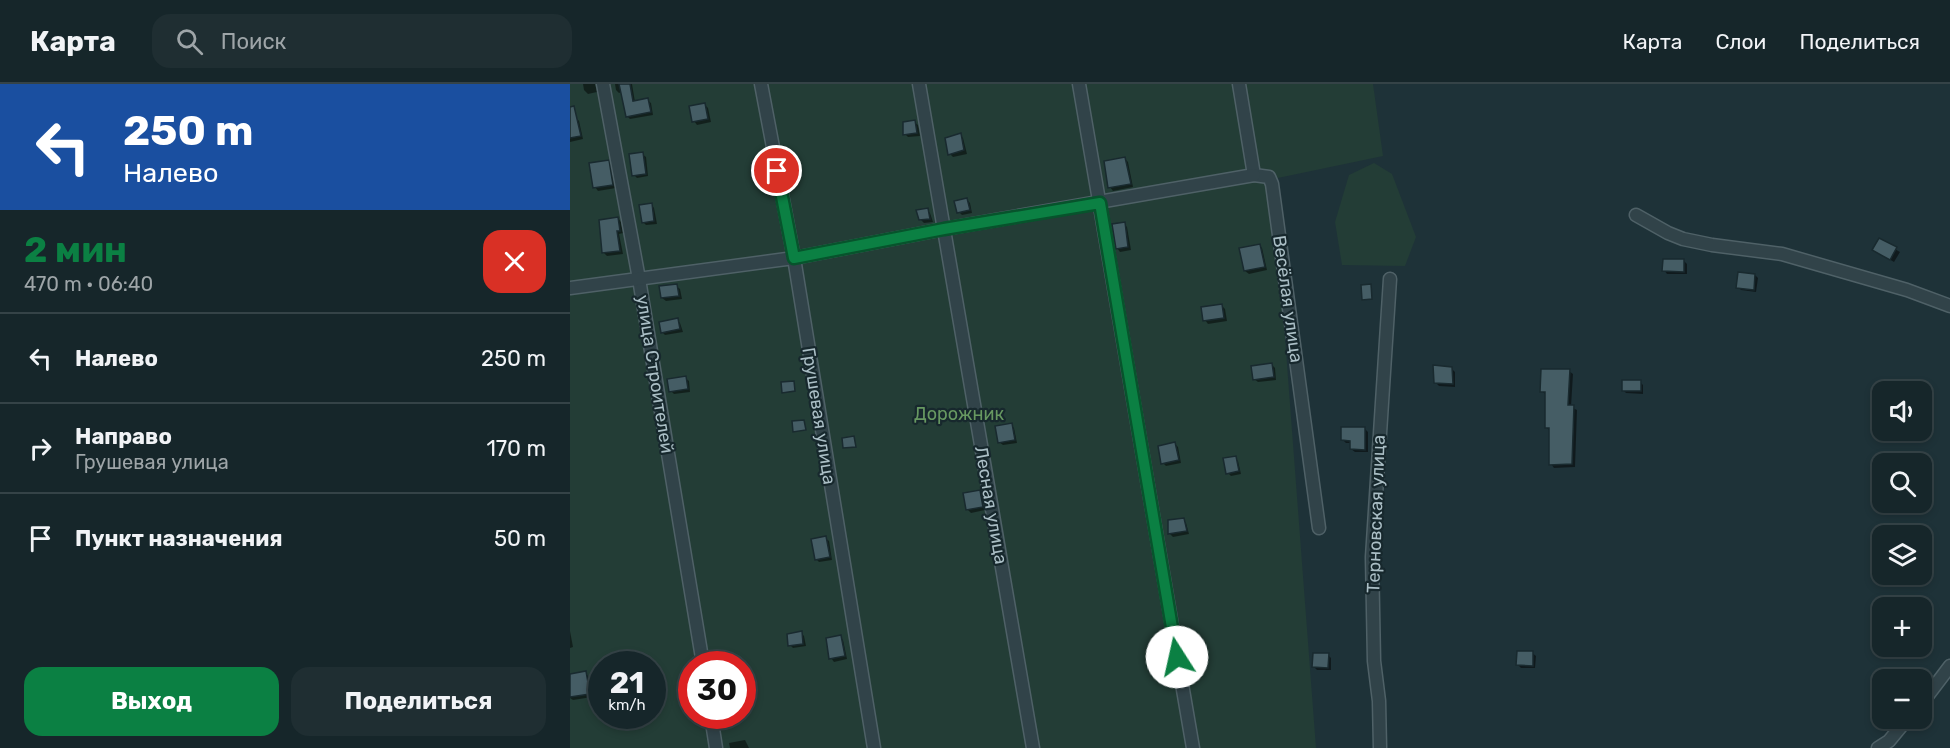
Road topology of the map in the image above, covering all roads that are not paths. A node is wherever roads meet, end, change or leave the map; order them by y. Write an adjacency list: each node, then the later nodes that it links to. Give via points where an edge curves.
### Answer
1 (603, 84): 11 (street, улица Строителей)
2 (761, 84): 10 (street, Грушевая улица)
3 (919, 84): 9 (street, Лесная улица)
4 (1079, 84): 7 (street)
5 (1239, 84): 6 (street)
6 (1254, 175): 7 (street); 15 (street, Весёлая улица, via 1269,177 1272,184)
7 (1100, 203): 9 (street); 25 (street)
8 (1636, 215): 14 (street, via 1683,239 1782,254)
9 (944, 229): 10 (street); 24 (street, Лесная улица)
10 (794, 258): 11 (street); 23 (street, Грушевая улица)
11 (639, 279): 13 (street); 16 (street, улица Строителей)
12 (1390, 279): 26 (street, Терновская улица, via 1372,557)
13 (570, 288)
14 (1950, 306)
15 (1319, 528)
16 (701, 651)
17 (1950, 666): 18 (street)
18 (1932, 690)
19 (713, 729): 22 (street)
20 (1900, 729): 21 (street)
21 (1887, 746)
22 (716, 748)
23 (874, 748)
24 (1033, 748)
25 (1193, 748)
26 (1380, 748)

